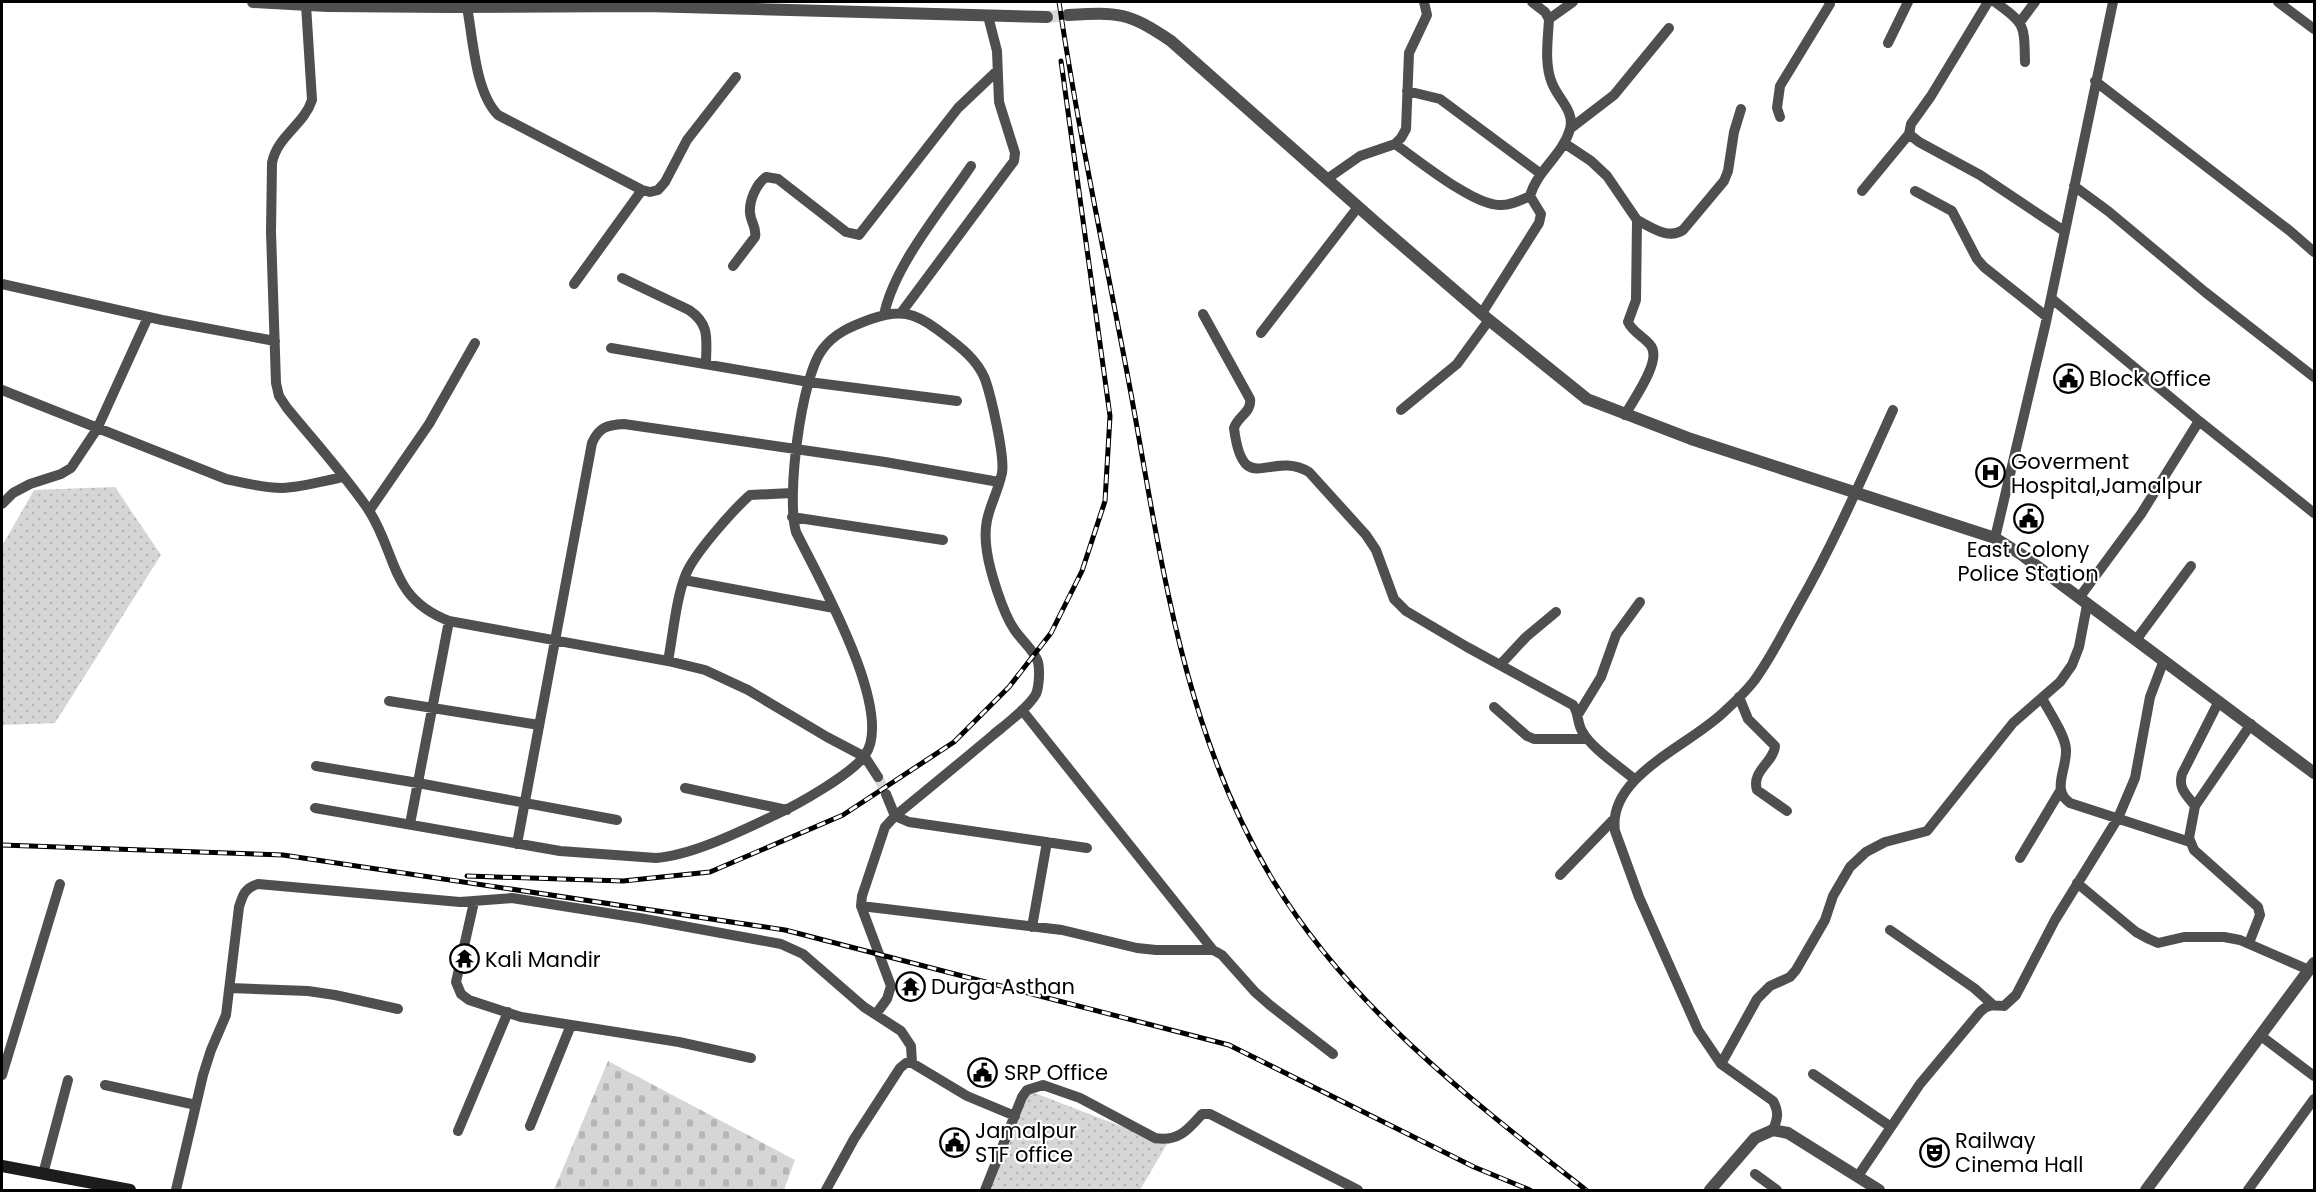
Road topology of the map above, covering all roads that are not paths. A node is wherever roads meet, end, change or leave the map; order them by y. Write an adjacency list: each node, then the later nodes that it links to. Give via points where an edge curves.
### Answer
1 (253, 2): 13 (street)
2 (1424, 2): 28 (street, via 1428,15 1409,53)
3 (1532, 2): 19 (street)
4 (1573, 2): 19 (street)
5 (1829, 2): 30 (street, via 1780,86)
6 (1908, 2): 23 (street)
7 (1988, 2): 32 (street, via 1911,124)
8 (1995, 2): 20 (street)
9 (2035, 2): 20 (street)
10 (2113, 2): 27 (street)
11 (2278, 2): 22 (street)
12 (328, 4): 13 (street); 14 (street)
13 (306, 5): 59 (street, via 312,100 309,110 273,153 272,163 270,232)
14 (467, 7): 15 (street); 39 (street, via 482,86 491,109)
15 (847, 7): 17 (street)
16 (1068, 15): 37 (street, via 1120,14 1149,26)
17 (988, 16): 18 (street); 25 (street, via 997,51)
18 (1047, 17)
19 (1549, 19): 31 (street, via 1548,67 1552,84 1572,118)
20 (2020, 22): 24 (street, via 2024,28)
21 (1669, 28): 31 (street, via 1614,95)
22 (2314, 29)
23 (1888, 43)
24 (2025, 62)
25 (997, 71): 47 (street, via 958,108 859,235 846,232 778,179 766,177 750,207 755,237); 52 (street, via 999,102 1014,161)
26 (736, 77): 39 (street, via 687,140 665,182 658,190)
27 (2095, 81): 38 (street); 46 (street)
28 (1407, 91): 34 (street, via 1406,129); 36 (street, via 1440,99)
29 (1742, 109): 44 (street, via 1724,182 1683,230 1676,235 1667,234)
30 (1780, 117)
31 (1571, 128): 33 (street)
32 (1909, 134): 40 (street); 45 (street)
33 (1564, 143): 36 (street); 44 (street, via 1607,176)
34 (1395, 144): 37 (street, via 1360,156); 42 (street, via 1483,201 1498,206)
35 (971, 166): 54 (street, via 908,259 887,299)
36 (1541, 174): 42 (street)
37 (1327, 179): 43 (street)
38 (2074, 186): 45 (street); 63 (street)
39 (642, 190): 50 (street)
40 (1862, 191)
41 (1915, 191): 57 (street, via 1952,211 1984,267)
42 (1530, 196): 56 (street, via 1541,214 1539,223)
43 (1358, 207): 56 (street); 58 (street)
44 (1636, 220): 69 (street, via 1636,300 1628,322 1651,345 1654,355 1650,372)
45 (2064, 231): 51 (street)
46 (2314, 252)
47 (733, 266)
48 (622, 278): 62 (street, via 698,316 707,332)
49 (2, 284): 55 (street)
50 (574, 284)
51 (2051, 298): 57 (street); 70 (street)
52 (901, 313): 54 (street); 74 (street, via 927,322 963,349 984,378 1003,461)
53 (1203, 314): 94 (street, via 1250,399 1248,410 1234,428 1248,467 1288,464 1309,472 1366,535 1376,550 1394,599 1424,623)
54 (884, 315): 64 (street, via 829,341 816,357)
55 (148, 317): 59 (street); 71 (street)
56 (1486, 317): 67 (street, via 1457,364); 69 (street, via 1574,390)
57 (2047, 317): 81 (street)
58 (1260, 333)
59 (275, 341): 73 (street, via 279,396)
60 (475, 343): 78 (street, via 429,424)
61 (611, 348): 62 (street)
62 (706, 364): 64 (street)
63 (2314, 377)
64 (809, 382): 66 (street); 72 (street)
65 (2, 390): 71 (street)
66 (957, 401)
67 (1401, 410)
68 (1893, 410): 76 (street)
69 (1625, 415): 76 (street)
70 (2199, 421): 79 (street); 85 (street)
71 (96, 429): 73 (street, via 226,479 261,486 300,486); 77 (street, via 71,468 30,484)
72 (797, 449): 74 (street); 75 (street); 90 (street, via 624,424 608,425 597,431)
73 (343, 477): 78 (street)
74 (999, 482): 101 (street, via 988,510 987,553 1010,622 1038,663 1036,693)
75 (792, 493): 80 (street); 84 (street, via 750,495 691,563)
76 (1856, 493): 81 (street); 95 (street, via 1820,568 1767,662)
77 (2, 504)
78 (369, 511): 89 (street, via 409,595 421,608)
79 (2314, 513)
80 (792, 518): 82 (street); 87 (street)
81 (1995, 538): 85 (street)
82 (943, 540)
83 (2191, 566): 91 (street)
84 (684, 580): 87 (street); 92 (street)
85 (2083, 601): 91 (street); 96 (street, via 2079,647 2072,665)
86 (1640, 602): 102 (street, via 1616,635 1601,676)
87 (834, 608): 106 (street, via 854,653 871,708 873,732)
88 (1556, 612): 94 (street)
89 (449, 621): 90 (street); 99 (street)
90 (556, 639): 92 (street); 104 (street)
91 (2136, 639): 93 (street)
92 (668, 660): 106 (street, via 726,678)
93 (2164, 660): 97 (street); 121 (street, via 2150,697 2135,778)
94 (1500, 665): 102 (street, via 1566,700)
95 (1739, 697): 110 (street, via 1724,713); 119 (street, via 1748,720 1775,746 1755,782 1756,790)
96 (2042, 698): 113 (street, via 2066,750); 150 (street, via 2013,723 1927,831 1885,842 1850,867 1796,970 1757,999)
97 (2219, 700): 103 (street); 116 (street, via 2182,774 2181,788)
98 (389, 701): 99 (street)
99 (432, 707): 104 (street); 111 (street)
100 (1494, 707): 105 (street, via 1534,739)
101 (1022, 710): 120 (street); 138 (street)
102 (1579, 713): 105 (street, via 1580,728)
103 (2251, 724): 108 (street); 116 (street)
104 (539, 725): 115 (street)
105 (1587, 738): 110 (street)
106 (865, 757): 109 (street); 118 (street, via 830,785)
107 (315, 766): 111 (street)
108 (2314, 773)
109 (878, 777)
110 (1634, 779): 123 (street, via 1621,795)
111 (418, 783): 115 (street); 124 (street)
112 (684, 788): 118 (street)
113 (2060, 791): 121 (street, via 2070,802); 129 (street)
114 (886, 794): 120 (street)
115 (524, 803): 122 (street); 127 (street)
116 (2195, 806): 126 (street)
117 (315, 808): 124 (street)
118 (788, 810): 127 (street, via 669,857 560,851)
119 (1787, 811)
120 (895, 816): 125 (street, via 921,824); 134 (street, via 885,827)
121 (2118, 818): 126 (street); 131 (street)
122 (617, 820)
123 (1614, 820): 130 (street); 150 (street, via 1639,897 1698,1030)
124 (410, 824): 127 (street)
125 (1047, 842): 128 (street); 135 (street)
126 (2190, 842): 137 (street, via 2194,850 2258,907 2260,915)
127 (517, 843)
128 (1087, 848)
129 (2020, 858)
130 (1560, 875)
131 (2078, 883): 137 (street, via 2136,932 2158,943 2184,937 2224,937); 141 (street, via 2016,995 2004,1006)
132 (60, 884): 151 (street)
133 (474, 902): 140 (street, via 258,884 249,887 239,907); 143 (street, via 456,981 458,988 469,1000); 144 (street, via 512,898 781,944 804,954)
134 (861, 906): 135 (street); 144 (street, via 891,986)
135 (1032, 927): 138 (street, via 1137,948)
136 (1890, 930): 141 (street)
137 (2249, 943): 139 (street)
138 (1213, 950): 147 (street, via 1271,1006)
139 (2312, 966): 146 (street)
140 (230, 988): 142 (street, via 308,991); 157 (street, via 224,1024 211,1050)
141 (1992, 1004): 160 (street, via 1980,1012 1920,1084)
142 (398, 1009)
143 (508, 1012): 145 (street); 162 (street)
144 (876, 1014): 149 (street, via 901,1031 911,1046)
145 (571, 1025): 148 (street); 159 (street)
146 (2261, 1036): 153 (street); 175 (street)
147 (1334, 1054)
148 (751, 1058)
149 (912, 1063): 158 (street, via 968,1096); 169 (street, via 900,1068)
150 (1721, 1064): 161 (street, via 1773,1101 1778,1118)
151 (2, 1069)
152 (1813, 1074): 160 (street)
153 (2314, 1076)
154 (68, 1080): 164 (street)
155 (105, 1085): 157 (street)
156 (2314, 1099): 176 (street)
157 (196, 1106): 168 (street)
158 (1015, 1116): 170 (street); 171 (street, via 1027,1090 1043,1085 1080,1098 1155,1138 1177,1137 1202,1114 1210,1114)
159 (530, 1126)
160 (1891, 1127): 166 (street)
161 (1773, 1130): 166 (street, via 1788,1133); 172 (street, via 1755,1138)
162 (458, 1131)
163 (2, 1166): 164 (main road)
164 (43, 1174): 167 (main road)
165 (1755, 1174): 173 (street)
166 (1858, 1176): 174 (street)
167 (130, 1191)
168 (176, 1191)
169 (826, 1191)
170 (985, 1191)
171 (1358, 1191)
172 (1710, 1191)
173 (1777, 1191)
174 (1879, 1191)
175 (2146, 1191)
176 (2248, 1191)

